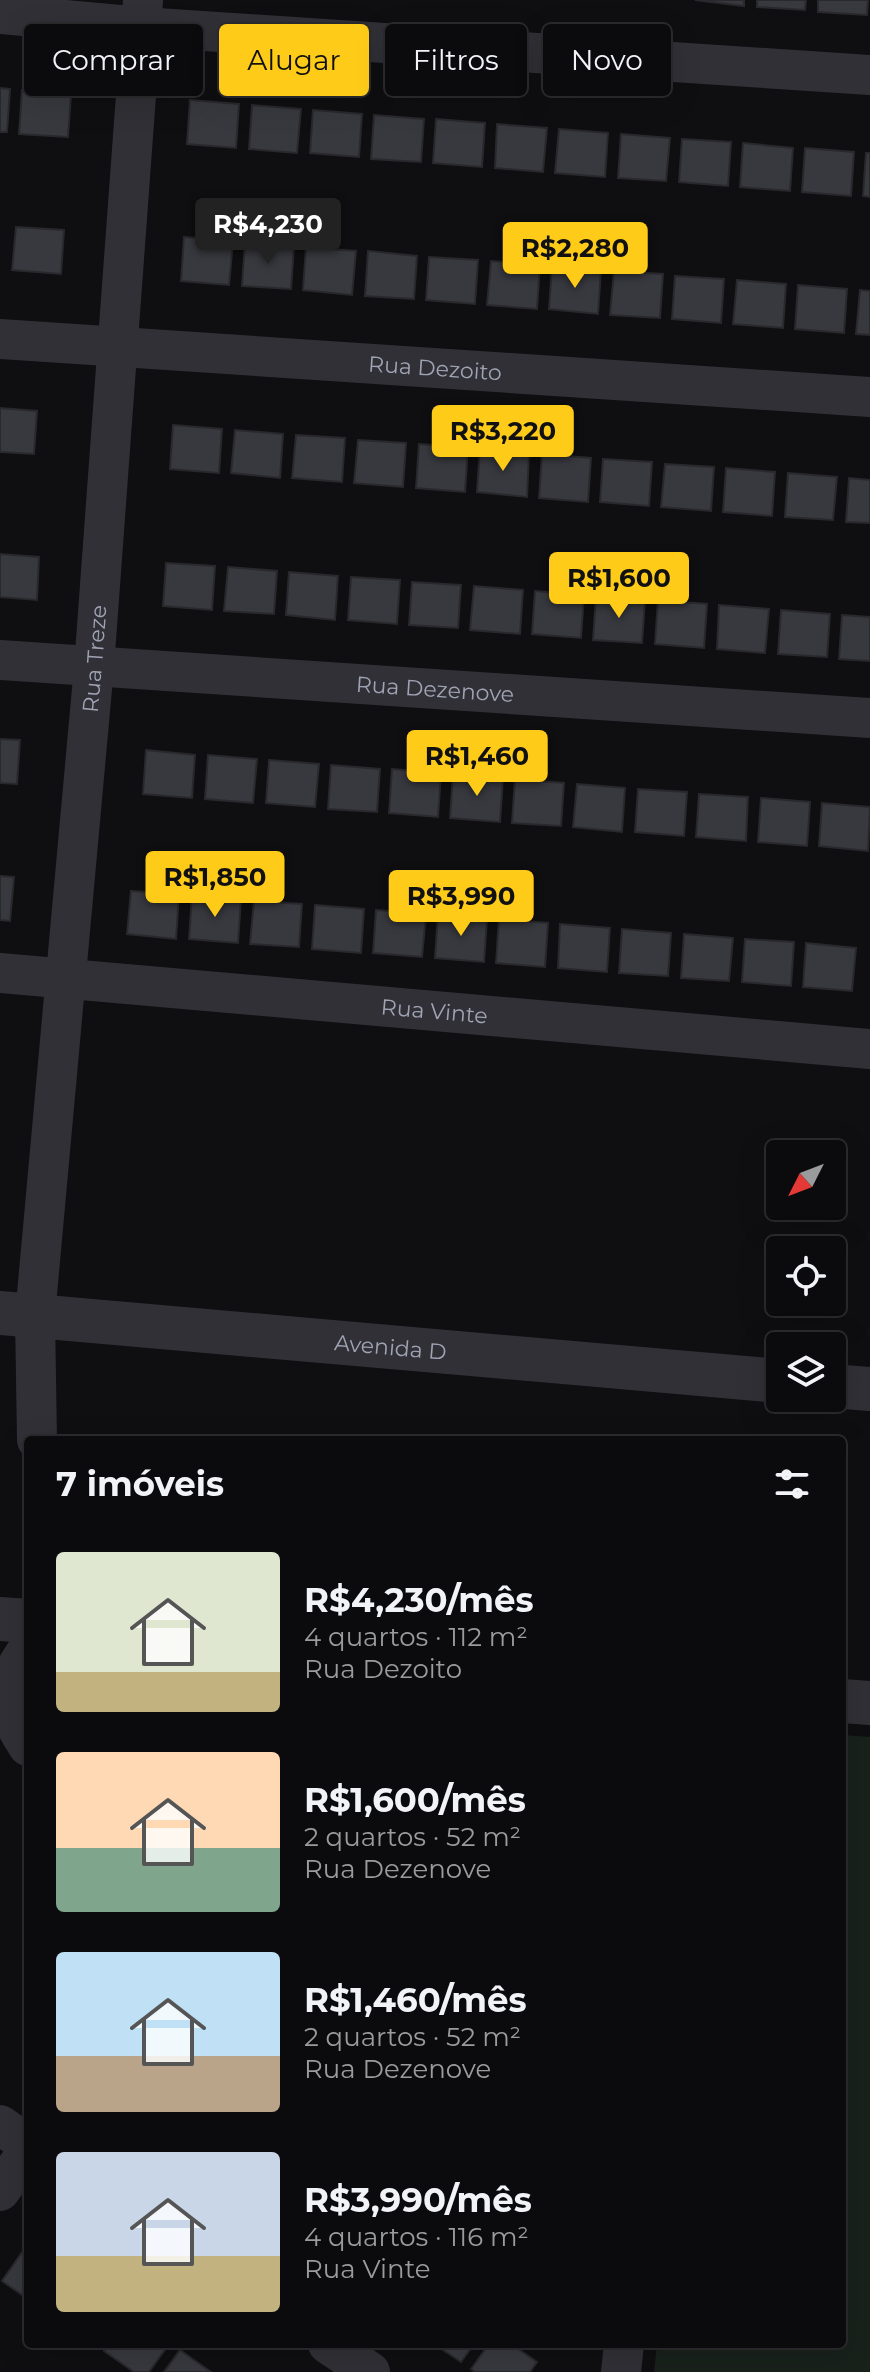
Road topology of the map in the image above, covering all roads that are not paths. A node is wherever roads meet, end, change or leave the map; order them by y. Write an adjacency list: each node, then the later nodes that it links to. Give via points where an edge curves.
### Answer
1 (0, 14): 2 (street)
2 (142, 14): 3 (street); 5 (street, Rua Treze)
3 (870, 75)
4 (0, 339): 5 (street, Rua Dezoito)
5 (116, 349): 6 (street, Rua Dezoito); 8 (street, Rua Treze)
6 (870, 397)
7 (0, 660): 8 (street, Rua Dezenove)
8 (94, 667): 9 (street, Rua Dezenove); 11 (street, Rua Treze)
9 (870, 718)
10 (0, 973): 11 (street, Rua Vinte)
11 (63, 978): 12 (street, Rua Vinte); 13 (street, Rua Treze)
12 (870, 1049)
13 (18, 1314): 14 (street, Avenida D); 17 (street, Rua Treze)
14 (766, 1380)
15 (846, 1387): 16 (street)
16 (870, 1389)
17 (36, 1436)
18 (0, 1619): 19 (street)
19 (24, 1621)
20 (24, 1654): 23 (street, via 4,1682 3,1700)
21 (846, 1701): 22 (street)
22 (870, 1703)
23 (24, 1741)
24 (0, 1745): 25 (street)
25 (24, 1762)
26 (0, 2125): 27 (street)
27 (24, 2141)
28 (24, 2157): 29 (street)
29 (0, 2191)
30 (334, 2348): 32 (street)
31 (624, 2348): 33 (street)
32 (370, 2372)
33 (621, 2372)

